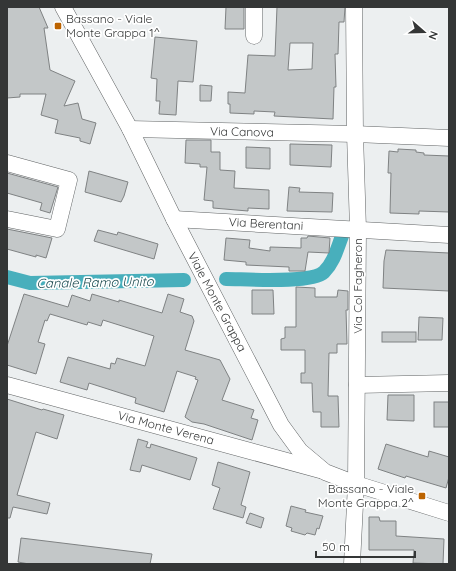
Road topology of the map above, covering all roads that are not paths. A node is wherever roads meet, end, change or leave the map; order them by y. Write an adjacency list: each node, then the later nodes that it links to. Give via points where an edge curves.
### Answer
1 (63, 7): 5 (street, Viale Monte Grappa)
2 (254, 7): 4 (street)
3 (354, 7): 6 (street, Via Col Fagheron)
4 (254, 36)
5 (130, 129): 6 (street, Via Canova); 10 (street, Viale Monte Grappa)
6 (355, 134): 7 (street, Via Canova); 11 (street, Via Col Fagheron)
7 (449, 138)
8 (7, 163): 9 (street, via 70,180 57,229)
9 (7, 218)
10 (174, 219): 11 (street, Via Berentani); 16 (street, Viale Monte Grappa, via 282,425 300,451)
11 (358, 229): 12 (street, Via Berentani); 15 (street, Via Col Fagheron)
12 (449, 235)
13 (449, 383): 15 (street)
14 (7, 385): 16 (street, Via Monte Verena)
15 (357, 385): 17 (street, Via Col Fagheron)
16 (325, 472): 17 (street, Viale Monte Grappa)
17 (356, 484): 18 (street, Viale Monte Grappa); 19 (street, Via Col Fagheron)
18 (449, 513)
19 (352, 564)

